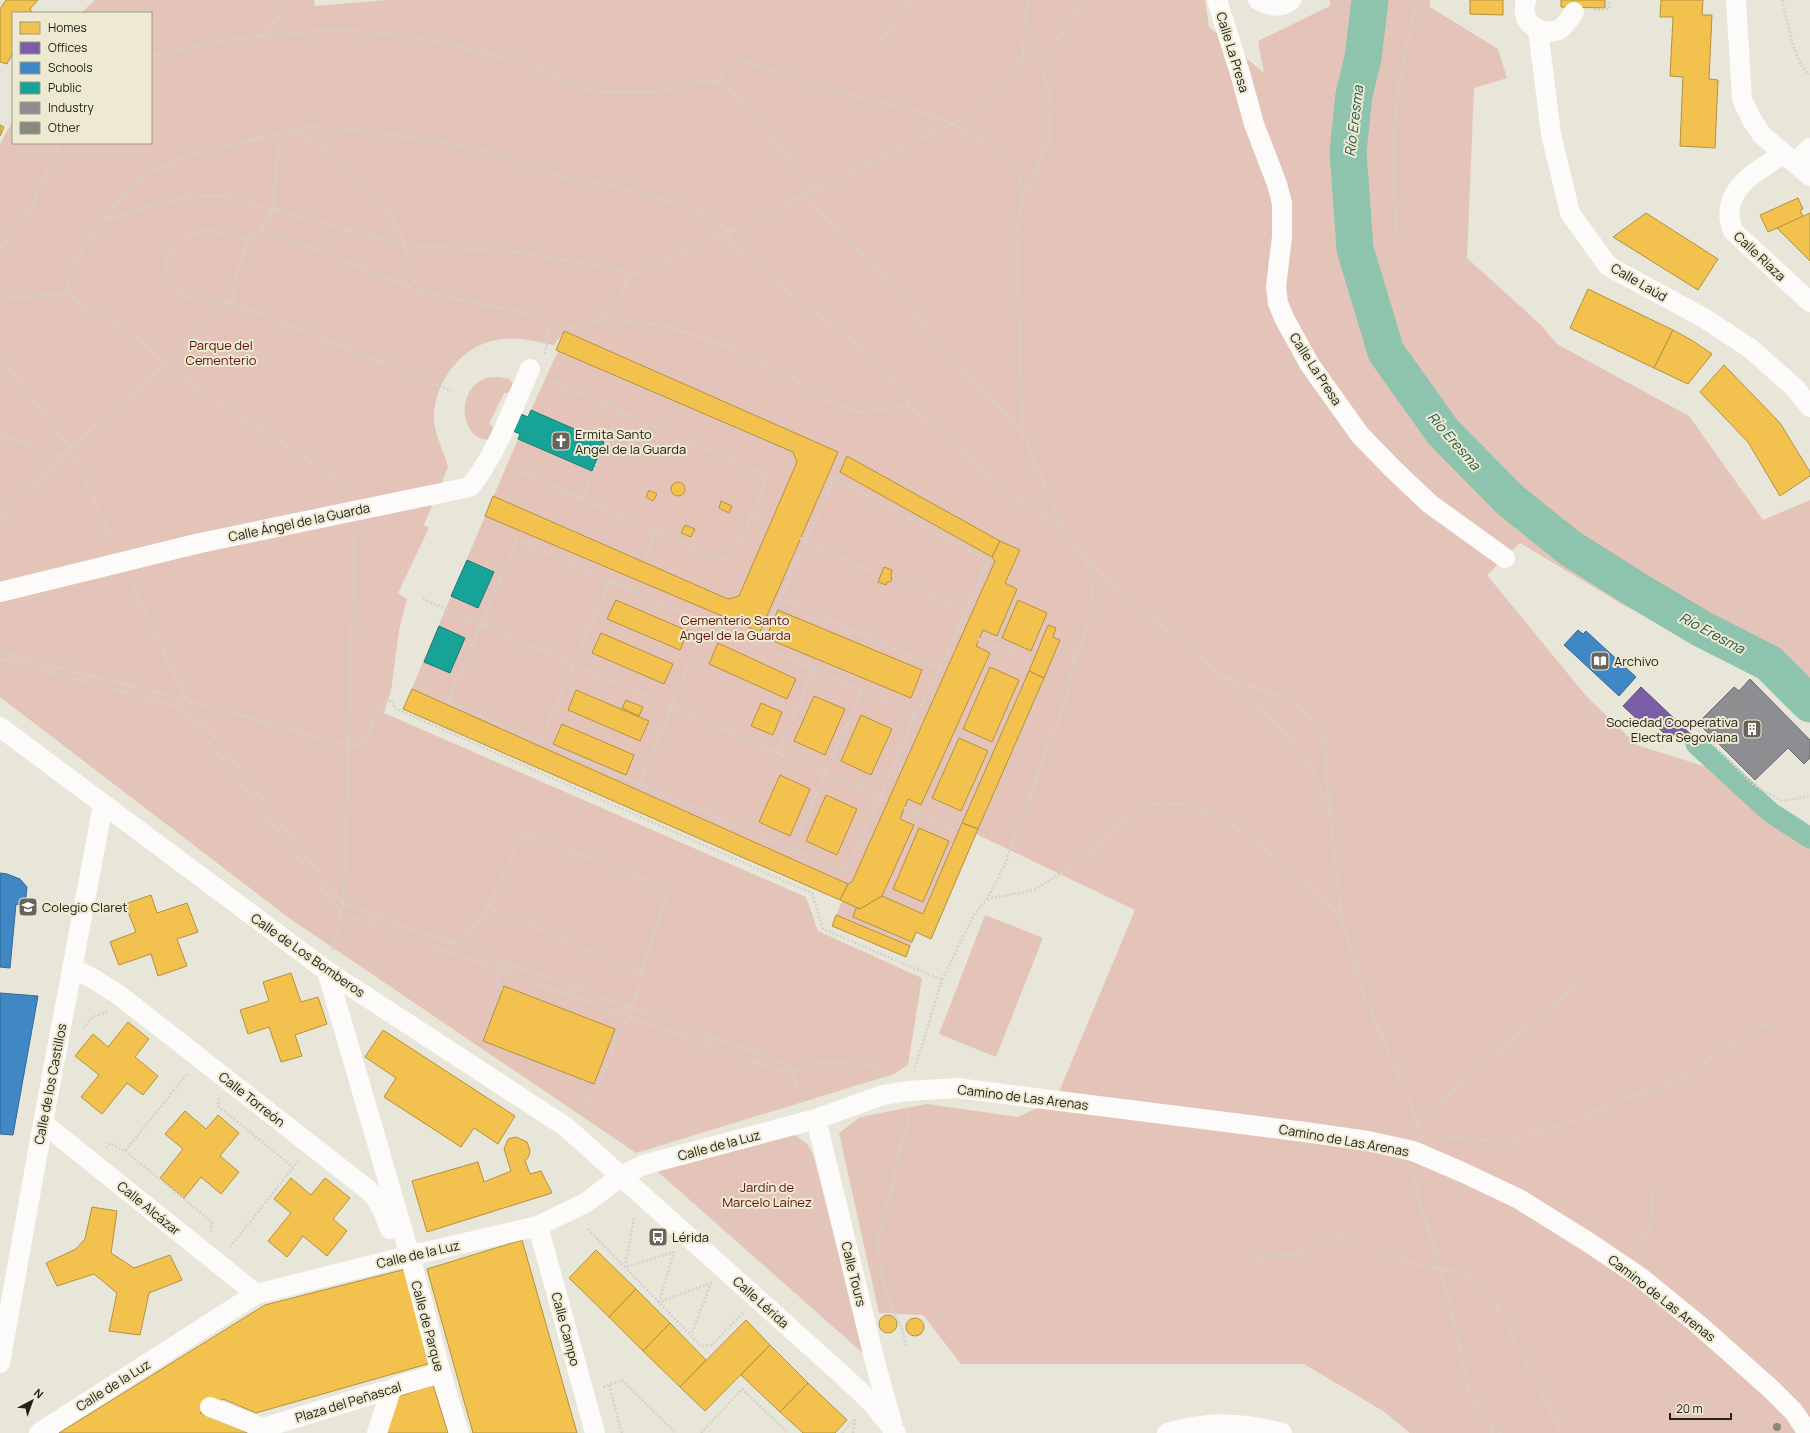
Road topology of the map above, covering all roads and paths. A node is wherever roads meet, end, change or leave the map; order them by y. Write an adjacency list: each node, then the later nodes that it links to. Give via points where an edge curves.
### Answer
1 (292, 0): 14 (path)
2 (910, 0): 15 (path)
3 (1029, 0): 16 (path)
4 (1084, 0): 18 (path, via 1084,4)
5 (1217, 0): 73 (street, Calle La Presa, via 1254,124 1282,203 1282,237 1276,287 1278,303 1284,318 1310,365 1360,435 1430,504)
6 (1258, 0): 7 (street, via 1276,6 1285,5)
7 (1291, 0)
8 (1417, 0): 35 (path, via 1401,69 1394,134)
9 (1526, 0): 13 (street, via 1525,12 1529,23)
10 (1736, 0): 26 (street, via 1742,99 1762,135)
11 (1782, 0): 19 (path, via 1797,56 1803,68)
12 (1574, 12): 13 (street, via 1559,29)
13 (1538, 30): 54 (street, Calle Laúd, via 1551,134 1570,213 1608,266 1704,318 1751,349 1796,389)
14 (262, 36): 17 (path, via 233,39); 20 (path, via 332,30 381,33 443,43 524,62 577,87 608,92 656,92 703,81)
15 (873, 50)
16 (1022, 55): 18 (path); 21 (path, via 1016,68 969,116)
17 (152, 56)
18 (1038, 65): 30 (path, via 1043,69 1049,93 1050,137)
19 (1810, 74)
20 (718, 82): 21 (path, via 723,68 744,61); 28 (path, via 734,94)
21 (950, 123): 28 (path); 30 (path, via 990,146 1019,176)
22 (291, 131): 23 (path); 34 (path, via 309,127 358,129 474,148 554,175 604,184 686,205); 37 (path, via 329,150 373,193 390,212)
23 (280, 134): 31 (path); 32 (path, via 212,149 152,171 138,179)
24 (59, 144): 38 (path, via 29,213)
25 (1810, 148): 26 (street, Calle Riaza)
26 (1790, 159): 27 (street); 44 (street, Calle Riaza, via 1757,171 1738,188 1731,198 1728,221 1733,231)
27 (1810, 176)
28 (814, 188): 29 (path)
29 (804, 193): 34 (path); 57 (path, via 846,240 872,262 935,339)
30 (1023, 198): 57 (path, via 1016,233)
31 (272, 210): 32 (path, via 222,196 190,197 164,202); 33 (path); 37 (path)
32 (103, 222): 41 (path, via 84,246 69,276 67,286)
33 (262, 230): 36 (path); 40 (path)
34 (729, 230): 39 (path, via 639,274); 53 (path, via 728,241 874,358)
35 (1397, 237)
36 (248, 240): 43 (path, via 235,280); 43 (path, via 209,230 194,232 174,246 167,258 166,271 175,290 196,301)
37 (404, 245): 39 (path, via 520,252); 40 (path)
38 (0, 248)
39 (631, 273): 45 (path, via 622,292)
40 (418, 291): 46 (path, via 525,312 540,319)
41 (70, 293): 42 (path); 49 (path, via 80,304 127,330)
42 (0, 300)
43 (232, 302): 49 (path); 52 (path)
44 (1810, 302)
45 (600, 321): 46 (path); 53 (path, via 608,319 662,324 736,349 798,380 825,401 861,412)
46 (548, 333): 47 (path)
47 (548, 345)
48 (0, 355): 58 (path)
49 (165, 364): 58 (path); 61 (path, via 347,486)
50 (530, 369): 79 (street, Calle Ángel de la Guarda, via 497,442 470,487 200,543)
51 (552, 381): 55 (path)
52 (451, 391)
53 (910, 406): 66 (path, via 1007,491)
54 (1810, 407)
55 (620, 410): 62 (path); 63 (path, via 762,473 765,477 764,487)
56 (0, 434): 59 (path)
57 (1023, 434): 66 (path)
58 (70, 448): 59 (path); 71 (path)
59 (61, 457): 64 (path)
60 (516, 470): 62 (path)
61 (351, 495)
62 (582, 499): 67 (path)
63 (751, 517): 65 (path); 67 (path, via 732,556 726,559 715,557)
64 (0, 518)
65 (769, 525)
66 (1063, 528): 74 (path)
67 (656, 531): 72 (path)
68 (354, 534): 103 (path)
69 (800, 538): 70 (path)
70 (806, 541): 75 (path); 80 (path); 82 (path, via 834,478 988,561)
71 (116, 548)
72 (645, 558)
73 (1505, 558)
74 (1087, 562): 95 (path); 115 (path, via 1094,611 1074,663 1068,693 1005,864)
75 (873, 572)
76 (131, 579): 97 (path)
77 (610, 580): 83 (path); 84 (path, via 517,540); 92 (path)
78 (899, 581): 82 (path)
79 (0, 592)
80 (780, 598): 88 (path); 93 (path)
81 (423, 599): 84 (path)
82 (965, 611): 85 (path)
83 (706, 622): 88 (path); 98 (path)
84 (481, 624): 92 (path); 102 (path, via 448,702)
85 (957, 630): 86 (path); 93 (path)
86 (963, 632)
87 (978, 639): 91 (path)
88 (759, 645): 94 (path)
89 (0, 652): 97 (path)
90 (0, 659): 118 (path, via 181,707)
91 (1028, 660)
92 (574, 664): 98 (path); 102 (path)
93 (940, 668): 99 (path)
94 (814, 669): 96 (path); 104 (path)
95 (1219, 674): 112 (path, via 1289,738 1308,762); 112 (path, via 1287,699 1301,707 1326,744)
96 (862, 690): 99 (path); 105 (path)
97 (186, 700): 103 (path); 116 (path)
98 (672, 708): 104 (path); 106 (path)
99 (916, 714): 108 (path)
100 (1687, 719): 107 (path, via 1755,786 1782,801)
101 (0, 727): 110 (street, Calle de Los Bomberos)
102 (540, 742): 106 (path)
103 (350, 746): 116 (path); 126 (path, via 368,739 379,705 388,701 393,702 394,708 812,893 823,929)
104 (777, 753): 105 (path)
105 (825, 774): 108 (path); 114 (path)
106 (639, 785): 114 (path)
107 (1810, 796)
108 (880, 798): 109 (path); 114 (path, via 845,872)
109 (888, 801)
110 (103, 805): 122 (street, Calle de Los Bomberos); 123 (street, Calle de los Castillos)
111 (904, 808): 113 (path)
112 (1330, 815): 119 (path)
113 (953, 830)
114 (792, 850)
115 (987, 899): 119 (path, via 1034,890 1082,860 1123,820 1147,806 1165,803 1186,805 1221,817 1280,860); 126 (path, via 974,915)
116 (343, 904): 118 (path); 120 (path)
117 (487, 905): 120 (path, via 482,919); 125 (path); 125 (path, via 523,833 668,888)
118 (342, 914): 122 (path); 124 (path)
119 (1341, 916): 139 (path, via 1364,995)
120 (454, 943): 121 (path)
121 (502, 961): 124 (path); 129 (path)
122 (330, 963): 145 (street, Calle de Parque); 146 (street, Calle de Los Bomberos, via 566,1127)
123 (72, 968): 134 (street, Calle Torreón, via 119,995); 140 (street, Calle de los Castillos)
124 (499, 970): 128 (path, via 496,983); 131 (path)
125 (641, 974): 129 (path)
126 (942, 980): 136 (path)
127 (1582, 980): 139 (path)
128 (502, 990)
129 (631, 1008): 131 (path); 135 (path, via 789,1065)
130 (110, 1011): 133 (path, via 93,1017)
131 (629, 1016): 135 (path, via 781,1071); 137 (path, via 620,1031 598,1086)
132 (1779, 1028): 142 (path, via 1765,1024 1753,1029 1745,1038 1661,1088 1627,1098 1562,1125 1507,1142 1447,1137)
133 (81, 1030)
134 (200, 1058): 141 (path); 148 (street, Calle Torreón)
135 (791, 1072): 136 (path, via 814,1062 876,1066 893,1075); 138 (path, via 808,1112)
136 (908, 1091): 138 (street, Camino de Las Arenas, via 883,1095); 142 (street, Camino de Las Arenas, via 957,1088 988,1091 1306,1132 1368,1141); 163 (path, via 909,1119 878,1238 882,1279 902,1328)
137 (577, 1116)
138 (816, 1119): 146 (street, Calle de la Luz, via 643,1165); 171 (street, Calle Tours)
139 (1418, 1121): 142 (path)
140 (43, 1123): 159 (street, Calle Alcázar); 164 (street, Calle de los Castillos)
141 (125, 1151): 143 (path, via 110,1143); 152 (path, via 212,1222)
142 (1418, 1153): 157 (street, Camino de Las Arenas, via 1519,1199); 158 (path, via 1417,1193)
143 (102, 1154)
144 (300, 1158): 153 (path)
145 (384, 1173): 148 (street); 154 (street, Calle de Parque)
146 (621, 1176): 150 (street, Calle de la Luz, via 587,1202); 171 (street, Calle Lérida, via 839,1372)
147 (1652, 1186): 157 (path, via 1650,1227)
148 (367, 1189): 154 (street, Calle Torreón, via 382,1207)
149 (634, 1218): 156 (path)
150 (538, 1226): 154 (street, Calle de la Luz); 168 (street, Calle Campo)
151 (588, 1229): 156 (path)
152 (211, 1236)
153 (226, 1254)
154 (405, 1257): 159 (street, Calle de la Luz); 165 (street, Calle de Parque)
155 (1254, 1264): 158 (path, via 1264,1256 1298,1255 1337,1236 1423,1266)
156 (625, 1267): 160 (path); 160 (path, via 674,1252)
157 (1626, 1268): 187 (street, Camino de Las Arenas, via 1699,1325 1771,1389 1794,1412)
158 (1440, 1269): 170 (path, via 1470,1395); 186 (path, via 1453,1271 1476,1281 1491,1294)
159 (256, 1294): 172 (street, Calle de la Luz)
160 (659, 1302): 162 (path); 162 (path, via 711,1283)
161 (745, 1312): 162 (path, via 712,1345 701,1346)
162 (691, 1335)
163 (906, 1346)
164 (0, 1364)
165 (441, 1373): 167 (street, Plaza del Peñascal); 174 (street, Calle de Parque)
166 (609, 1385): 168 (path); 176 (path); 177 (path, via 622,1380)
167 (391, 1390): 169 (street, Plaza del Peñascal, via 264,1428); 173 (street)
168 (584, 1394): 175 (street, Calle Campo)
169 (210, 1407)
170 (1490, 1424): 184 (path); 185 (path)
171 (895, 1431)
172 (39, 1433)
173 (377, 1433)
174 (459, 1433)
175 (594, 1433)
176 (622, 1433)
177 (676, 1433)
178 (701, 1433): 179 (path, via 742,1389)
179 (788, 1433)
180 (842, 1433): 181 (path, via 855,1419)
181 (853, 1433)
182 (1167, 1433): 183 (street, via 1212,1423 1246,1425)
183 (1282, 1433)
184 (1493, 1433)
185 (1501, 1433)
186 (1560, 1433)
187 (1808, 1433)

